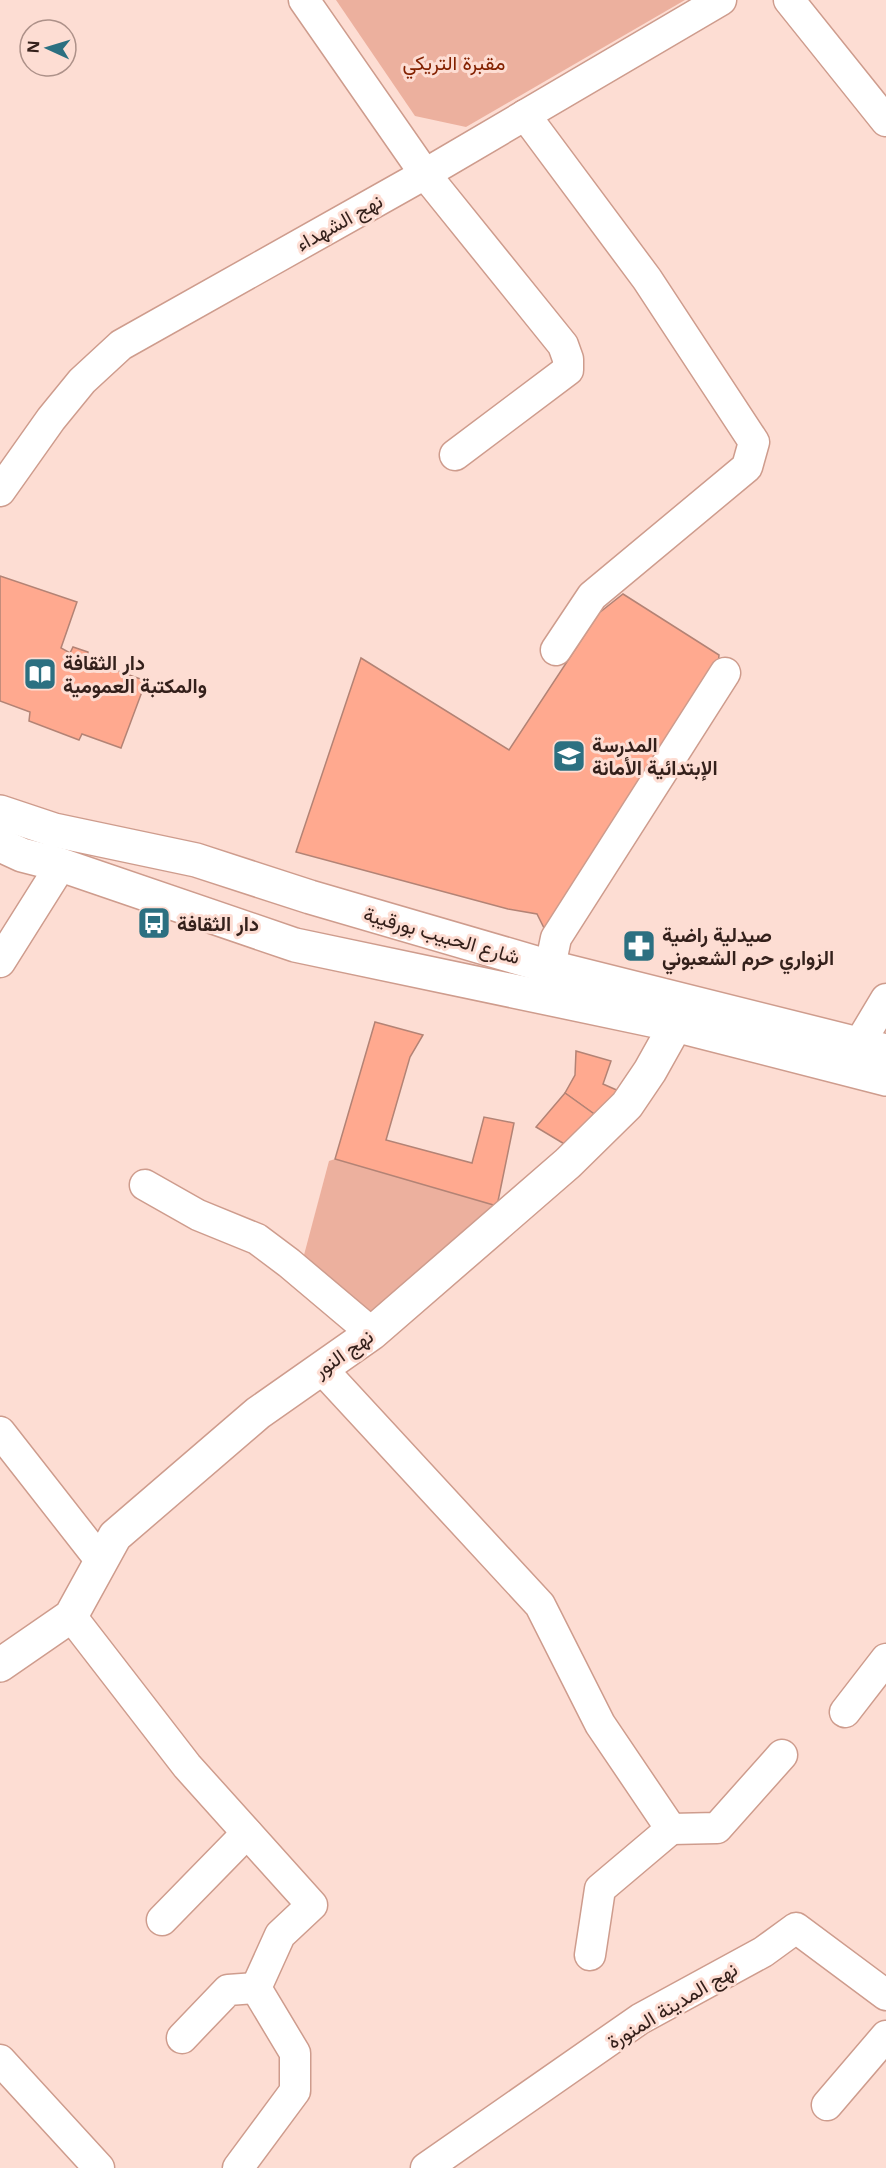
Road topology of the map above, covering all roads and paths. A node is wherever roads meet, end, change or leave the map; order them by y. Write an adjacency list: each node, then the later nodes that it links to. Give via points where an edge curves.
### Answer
1 (304, 0): 6 (street)
2 (721, 0): 4 (street, نهج الشهداء)
3 (789, 0): 5 (street)
4 (525, 115): 6 (street, نهج الشهداء); 9 (street, via 647,279 754,442 747,467 592,596)
5 (886, 122)
6 (425, 174): 7 (street, via 563,345 568,358 568,370); 8 (street, نهج الشهداء, via 121,345 82,381)
7 (455, 455)
8 (0, 491)
9 (556, 650)
10 (725, 673): 16 (street, via 556,938)
11 (0, 812): 12 (main road, شارع الحبيب بورقيبة)
12 (54, 830): 13 (main road); 16 (main road, شارع الحبيب بورقيبة, via 196,860)
13 (7, 851): 14 (main road, شارع الحبيب بورقيبة)
14 (60, 865): 15 (street); 18 (main road, شارع الحبيب بورقيبة, via 295,945)
15 (0, 962)
16 (550, 967): 18 (main road, شارع الحبيب بورقيبة)
17 (886, 999): 19 (street)
18 (682, 1013): 19 (main road, شارع الحبيب بورقيبة); 20 (main road, شارع الحبيب بورقيبة); 22 (main road, نهج النور, via 627,1106 568,1163)
19 (873, 1047)
20 (886, 1078)
21 (145, 1185): 22 (street, via 198,1215 256,1239)
22 (372, 1333): 23 (main road, نهج النور)
23 (321, 1368): 25 (main road, نهج النور, via 258,1413 115,1536); 31 (street, via 540,1605 600,1724)
24 (0, 1432): 25 (street)
25 (101, 1561): 26 (main road, نهج النور)
26 (71, 1616): 28 (main road, نهج النور); 32 (street, via 187,1766)
27 (886, 1659): 29 (street)
28 (0, 1665)
29 (845, 1712)
30 (782, 1755): 31 (street, via 717,1828)
31 (671, 1829): 34 (street, via 600,1889)
32 (247, 1833): 33 (street); 35 (street, via 312,1905 280,1935)
33 (162, 1920)
34 (590, 1955)
35 (256, 1988): 38 (street, via 228,1990); 42 (street, via 295,2053 295,2091)
36 (886, 1995): 43 (street, نهج المدينة المنورة, via 796,1928 763,1952 640,2019)
37 (886, 2036): 40 (street)
38 (182, 2038)
39 (0, 2060): 41 (street)
40 (827, 2105)
41 (99, 2168)
42 (238, 2168)
43 (426, 2168)

